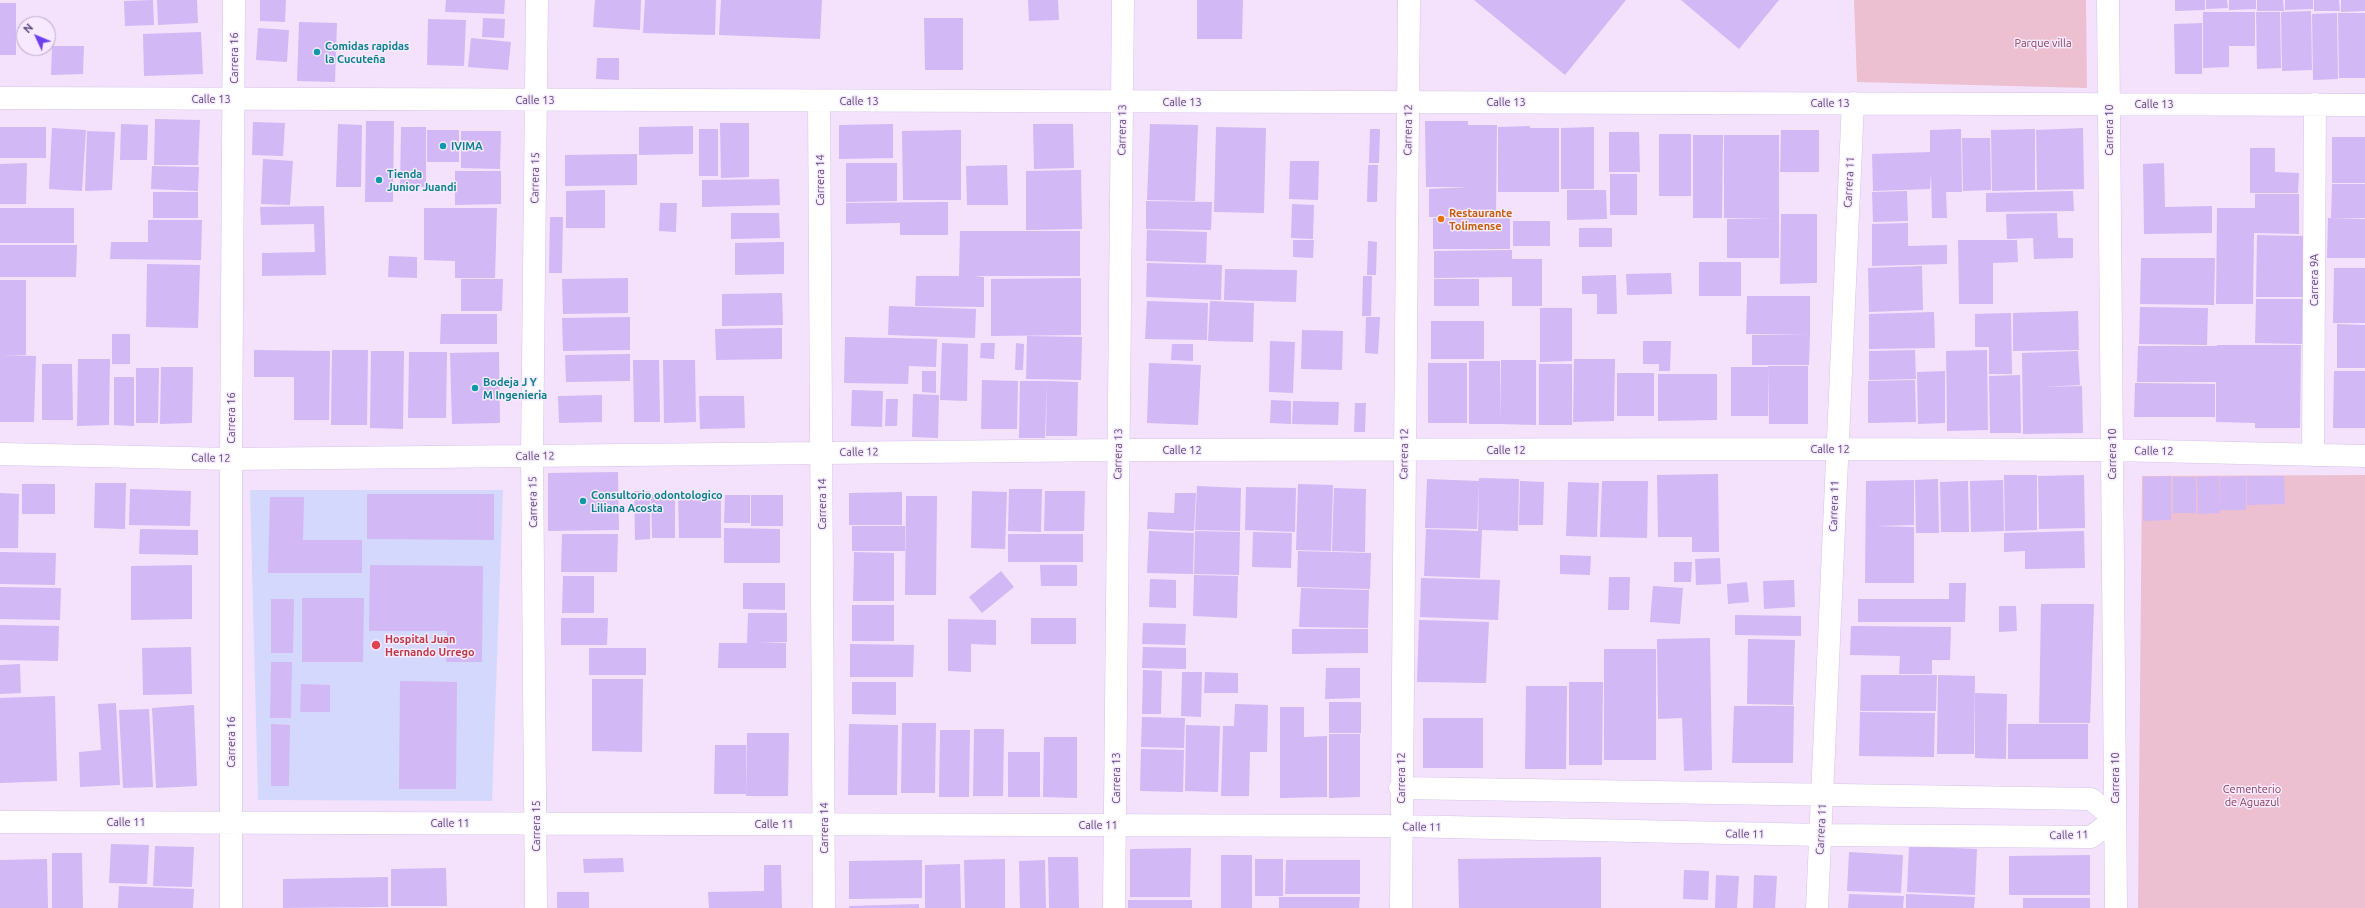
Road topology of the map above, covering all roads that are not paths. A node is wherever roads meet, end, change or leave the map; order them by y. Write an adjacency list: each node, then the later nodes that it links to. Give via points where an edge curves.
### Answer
1 (234, 0): 7 (street, Carrera 16)
2 (537, 0): 8 (street, Carrera 15)
3 (1123, 0): 10 (street, Carrera 13)
4 (1408, 0): 11 (street, Carrera 12)
5 (2108, 0): 13 (street, Carrera 10)
6 (0, 98): 7 (street, Calle 13)
7 (234, 99): 8 (street, Calle 13); 25 (street, Carrera 16)
8 (536, 100): 9 (street, Calle 13); 23 (street, Carrera 15)
9 (819, 101): 10 (street, Calle 13); 20 (street, Carrera 14)
10 (1122, 101): 11 (street, Calle 13); 17 (street, Carrera 13)
11 (1408, 102): 12 (street, Calle 13); 18 (street, Carrera 12)
12 (1852, 103): 13 (street, Calle 13); 16 (street, Carrera 11)
13 (2109, 104): 14 (street, Calle 13); 19 (street, Carrera 10)
14 (2315, 104): 15 (street, Calle 13); 22 (street, Carrera 9A)
15 (2365, 105)
16 (1836, 449): 18 (street, Calle 12); 19 (street, Calle 12); 27 (street, Carrera 11)
17 (1118, 450): 18 (street, Calle 12); 20 (street, Calle 12); 33 (street, Carrera 13)
18 (1404, 450): 26 (street, Carrera 12)
19 (2112, 450): 22 (street, Calle 12); 28 (street, Carrera 10)
20 (822, 453): 23 (street, Calle 12); 32 (street, Carrera 14)
21 (0, 454): 25 (street, Calle 12)
22 (2313, 455): 24 (street, Calle 12)
23 (532, 456): 25 (street, Calle 12); 31 (street, Carrera 15)
24 (2365, 456)
25 (231, 459): 30 (street, Carrera 16)
26 (1400, 788): 27 (street); 34 (street, Carrera 12)
27 (1823, 795): 28 (street, via 2091,799); 35 (street, Carrera 11)
28 (2115, 819): 35 (street, Calle 11, via 2092,837); 42 (street, Carrera 10)
29 (0, 822): 30 (street, Calle 11)
30 (232, 823): 31 (street, Calle 11); 36 (street, Carrera 16)
31 (536, 824): 32 (street, Calle 11); 37 (street, Carrera 15)
32 (824, 825): 33 (street, Calle 11); 38 (street, Carrera 14)
33 (1115, 826): 34 (street, Calle 11); 39 (street, Carrera 13)
34 (1401, 826): 35 (street, Calle 11); 40 (street, Carrera 12)
35 (1821, 835): 41 (street, Carrera 11)
36 (232, 908)
37 (536, 908)
38 (824, 908)
39 (1114, 908)
40 (1400, 908)
41 (1817, 908)
42 (2116, 908)

